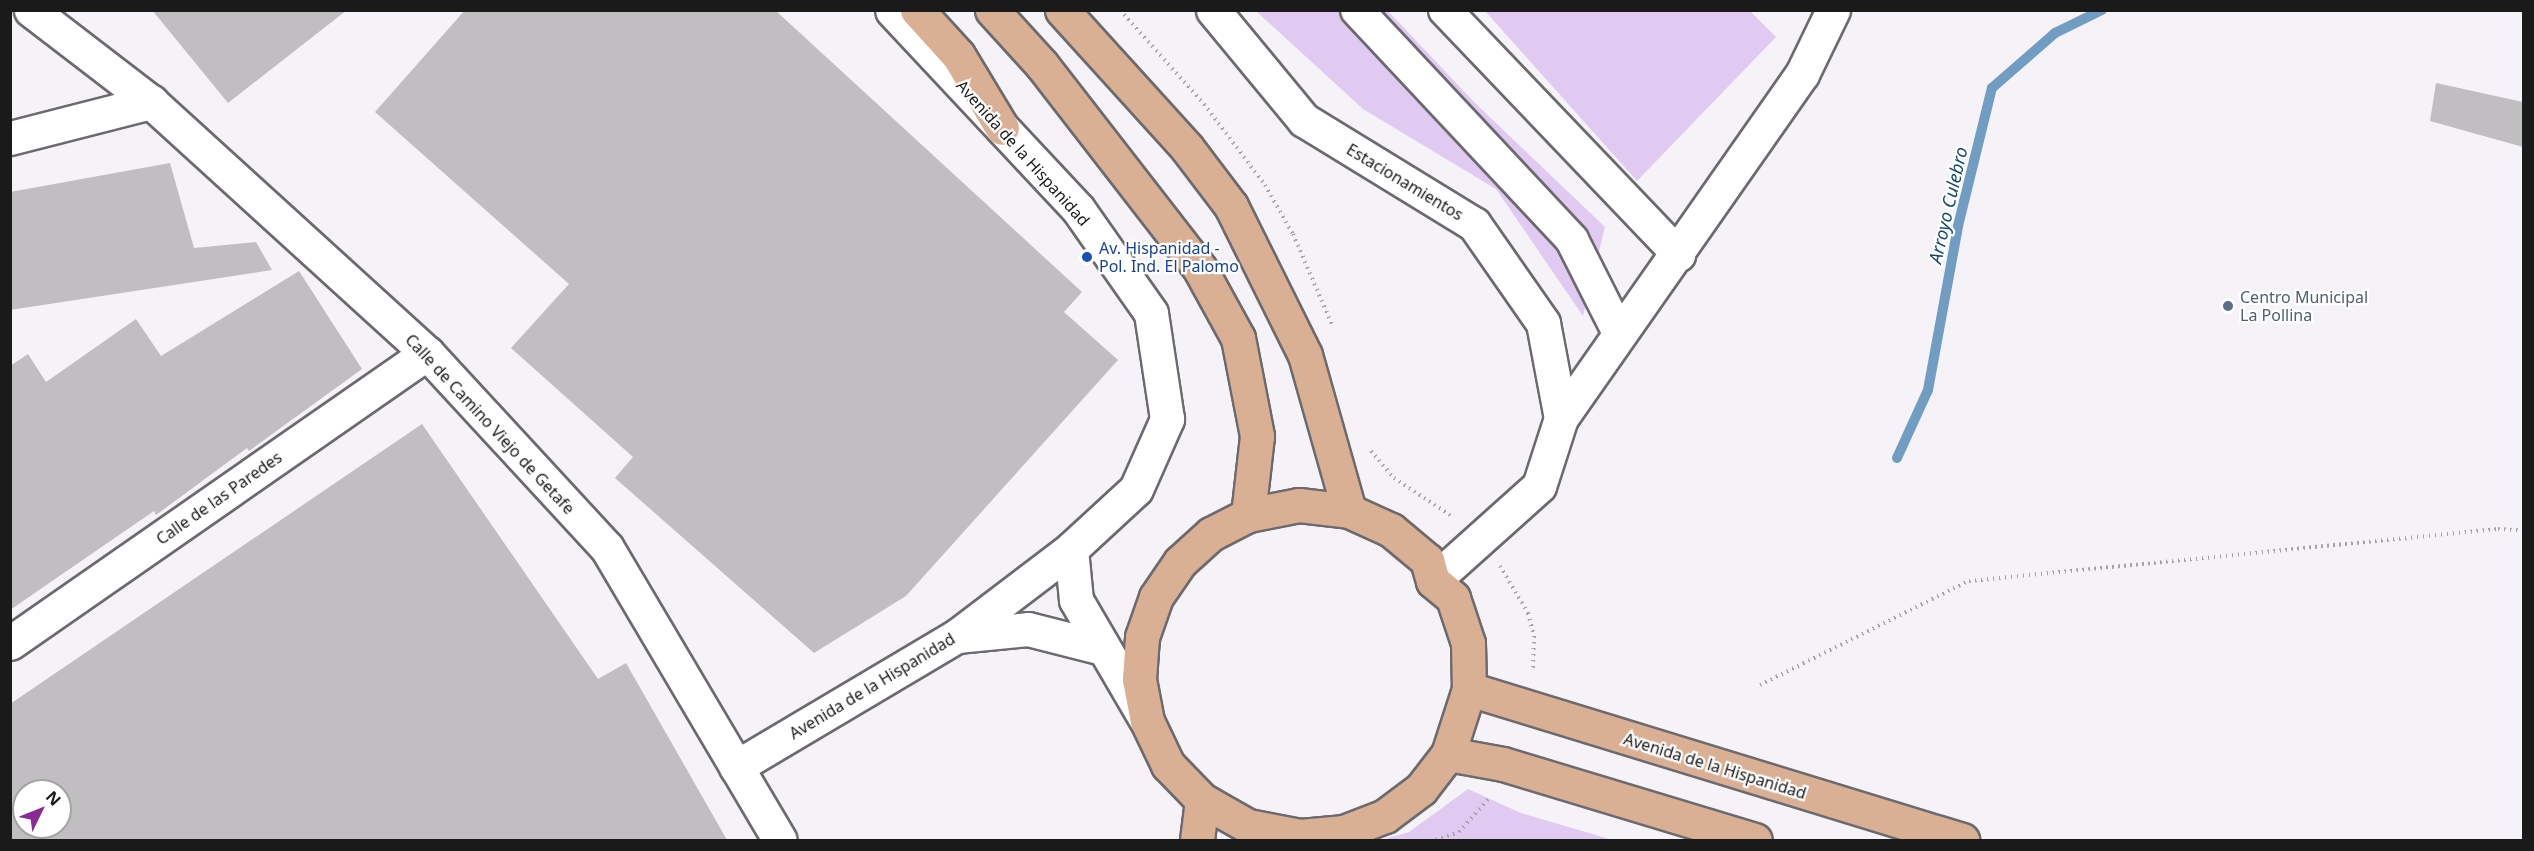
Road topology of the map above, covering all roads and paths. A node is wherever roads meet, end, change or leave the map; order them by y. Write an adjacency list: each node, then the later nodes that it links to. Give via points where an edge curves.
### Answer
1 (31, 10): 11 (street, Calle de Camino Viejo de Getafe)
2 (892, 10): 12 (street, Avenida de la Hispanidad)
3 (917, 10): 12 (main road, via 958,55)
4 (992, 10): 21 (main road, via 1042,65 1200,268 1238,338 1257,436)
5 (1062, 10): 20 (main road, via 1186,148 1231,206 1305,355)
6 (1120, 10): 15 (path, via 1204,104 1265,185 1293,234)
7 (1213, 10): 18 (street, Estacionamientos, via 1304,120 1474,224 1543,322)
8 (1357, 10): 16 (street, via 1572,240)
9 (1445, 10): 14 (street)
10 (1833, 10): 14 (street, via 1802,74)
11 (151, 102): 13 (street); 17 (street, Calle de Camino Viejo de Getafe)
12 (1002, 128): 24 (street, Avenida de la Hispanidad, via 1078,209 1151,313 1167,419 1136,489)
13 (10, 138)
14 (1679, 255): 16 (street)
15 (1336, 334)
16 (1620, 335): 18 (street)
17 (427, 353): 27 (street, Calle de las Paredes); 35 (street, Calle de Camino Viejo de Getafe, via 607,548)
18 (1561, 418): 23 (street, Estacionamientos, via 1539,486)
19 (1368, 447): 23 (path, via 1394,478 1457,520)
20 (1349, 511): 21 (main road, via 1299,505); 25 (main road, via 1391,530 1418,552 1427,560)
21 (1248, 515): 32 (main road, via 1211,534 1180,562 1156,597 1142,637 1139,679)
22 (2523, 531): 29 (path, via 2487,530 1969,581)
23 (1478, 541): 25 (street, Estacionamientos); 31 (path, via 1510,577 1528,613 1534,666)
24 (1071, 549): 26 (street, Avenida de la Hispanidad); 28 (street, via 1076,600)
25 (1433, 581): 30 (main road, via 1453,598 1468,642)
26 (957, 636): 28 (street, via 1028,629); 35 (street, Avenida de la Hispanidad)
27 (10, 643)
28 (1103, 648): 32 (street)
29 (1760, 685)
30 (1469, 689): 31 (main road, Avenida de la Hispanidad); 33 (main road)
31 (1523, 707): 41 (main road, Avenida de la Hispanidad)
32 (1147, 721): 36 (main road)
33 (1448, 754): 34 (main road); 37 (main road, via 1421,789 1385,816 1344,832)
34 (1503, 764): 39 (path, via 1485,808 1459,832); 40 (main road)
35 (736, 766): 38 (street, Calle de Camino Viejo de Getafe)
36 (1195, 827): 37 (main road, via 1248,826)
37 (1298, 838)
38 (780, 840)
39 (1436, 840)
40 (1755, 840)
41 (1962, 840)

